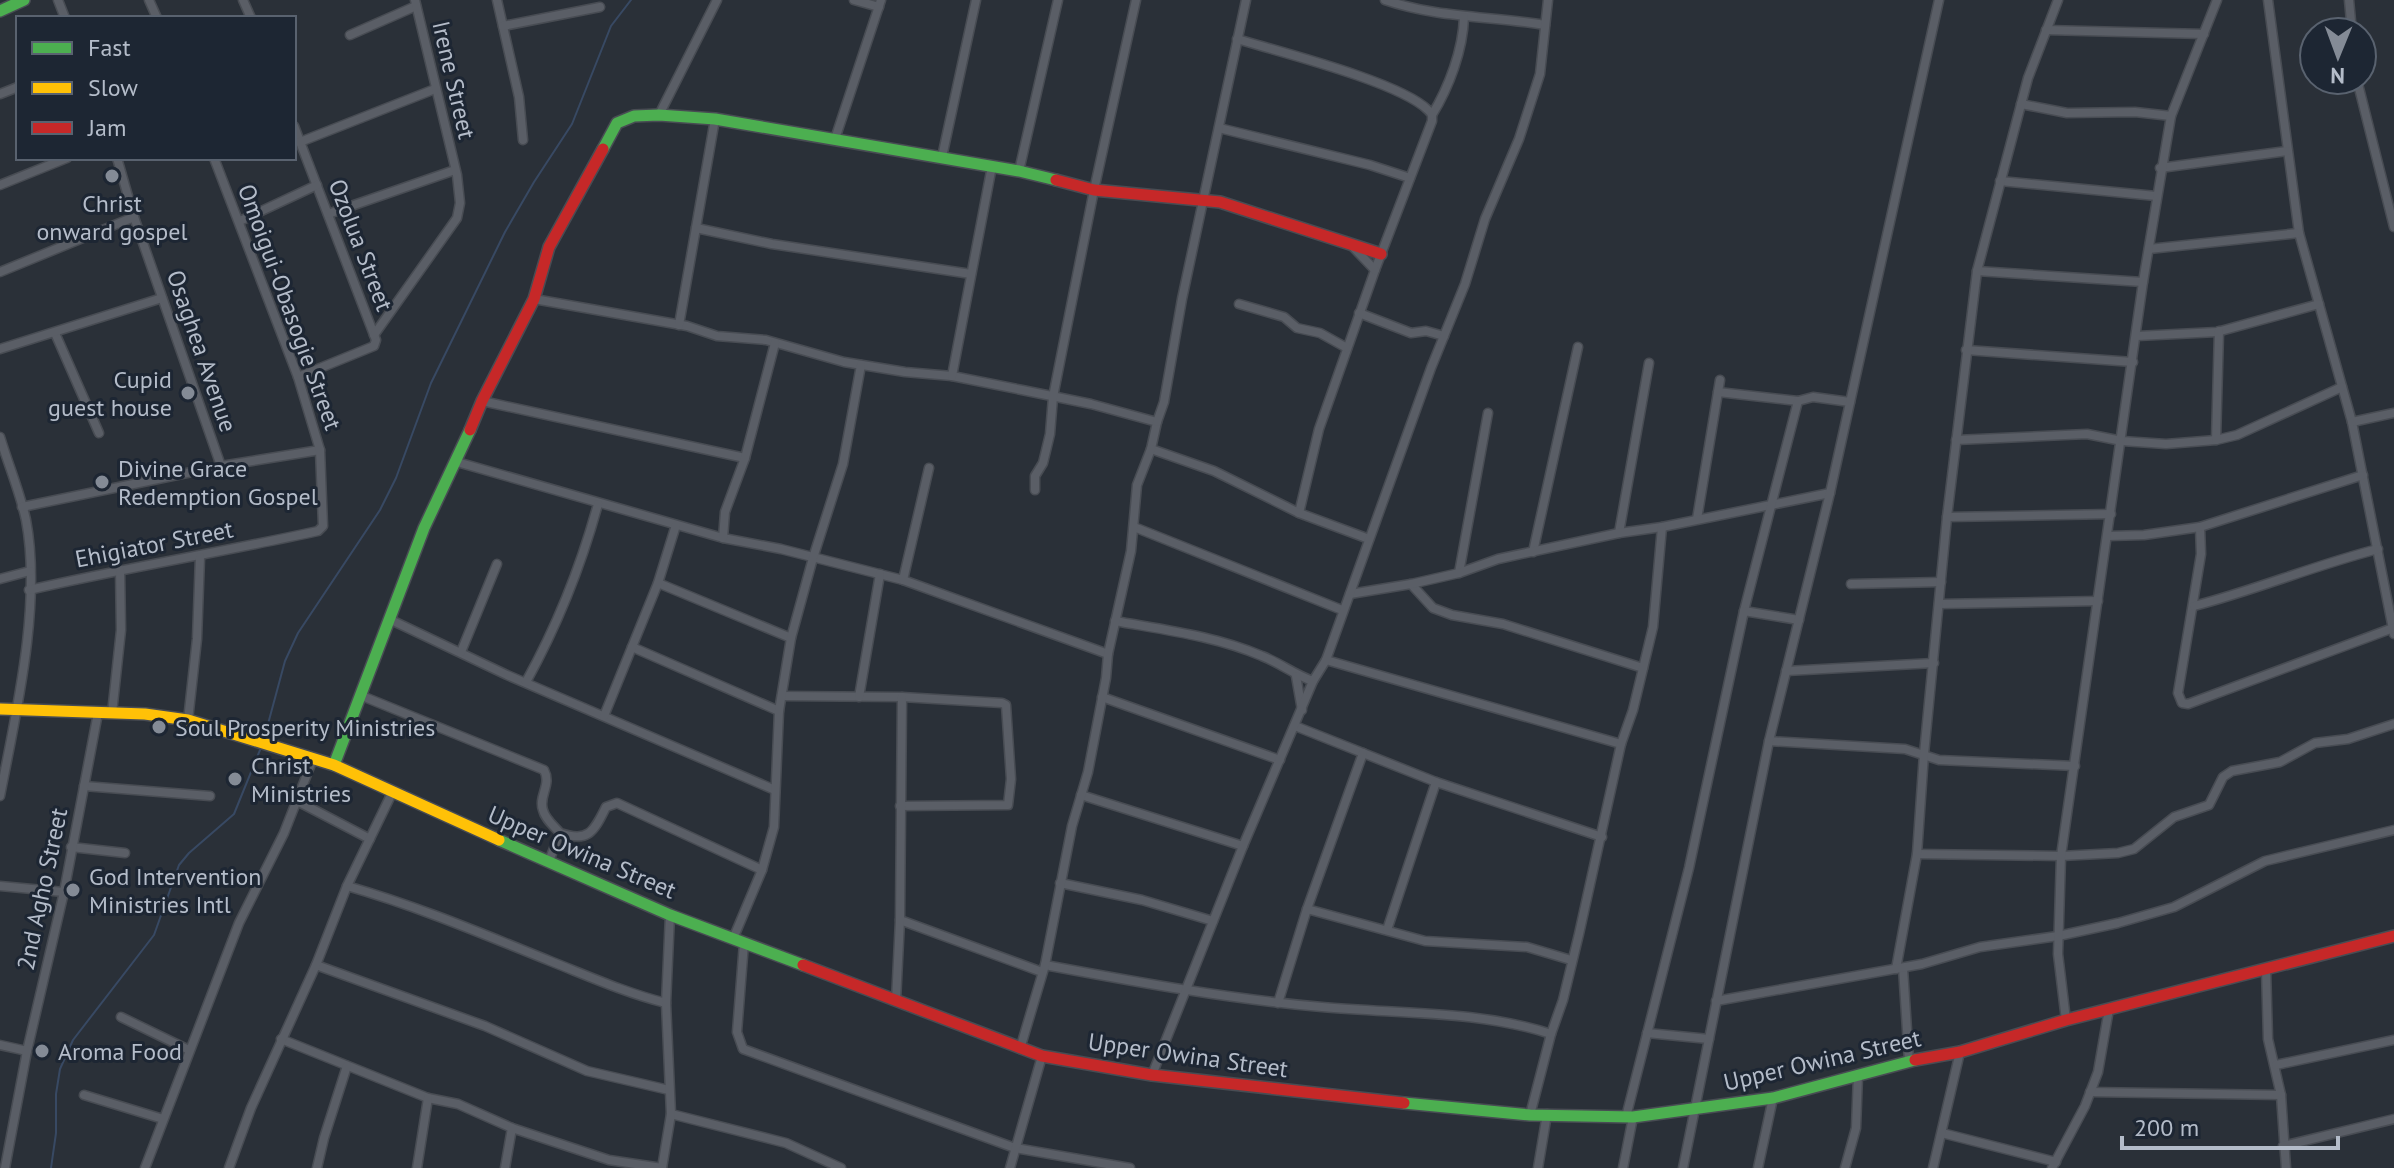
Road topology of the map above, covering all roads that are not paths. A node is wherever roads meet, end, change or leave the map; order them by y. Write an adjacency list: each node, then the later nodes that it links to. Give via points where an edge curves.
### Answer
1 (24, 0): 18 (street)
2 (497, 0): 21 (street)
3 (717, 0): 29 (street)
4 (854, 0): 16 (street)
5 (976, 0): 39 (street)
6 (1058, 0): 46 (street)
7 (1136, 0): 51 (street)
8 (1246, 0): 25 (street)
9 (1385, 0): 19 (street)
10 (1548, 0): 20 (street)
11 (1939, 0): 95 (street)
12 (2058, 0): 22 (street)
13 (2217, 0): 23 (street)
14 (2268, 0): 38 (street)
15 (416, 3): 24 (street); 26 (street, Irene Street)
16 (880, 4): 35 (street)
17 (600, 7): 21 (street)
18 (0, 11)
19 (1464, 17): 20 (street); 30 (street, via 1447,89)
20 (1545, 25): 77 (street, via 1540,74 1519,139)
21 (503, 26): 36 (street)
22 (2046, 30): 23 (street); 28 (street)
23 (2204, 34): 31 (street)
24 (350, 35)
25 (1237, 39): 30 (street, via 1404,95); 33 (street)
26 (435, 89): 37 (street); 45 (street, Irene Street)
27 (2361, 96): 57 (street)
28 (2021, 104): 31 (street, via 2067,113); 48 (street)
29 (659, 115): 32 (street); 69 (street, via 617,123 549,247)
30 (1432, 115): 47 (street)
31 (2171, 116): 44 (street)
32 (715, 119): 35 (street); 58 (street)
33 (1219, 128): 47 (street); 53 (street)
34 (296, 131): 37 (street, Ozolua Street)
35 (835, 139): 39 (street)
36 (523, 140)
37 (300, 142): 50 (street, Ozolua Street)
38 (2287, 151): 44 (street); 59 (street)
39 (942, 157): 43 (street)
40 (62, 160): 49 (street)
41 (118, 160): 55 (street, Osaghea Avenue)
42 (215, 160): 56 (street, Omoigui-Obasogie Street)
43 (992, 166): 46 (street); 66 (street)
44 (2160, 168): 52 (street)
45 (455, 170): 54 (street); 76 (street, Irene Street, via 457,218)
46 (1019, 171): 51 (street)
47 (1410, 178): 62 (street)
48 (2000, 181): 52 (street); 64 (street)
49 (0, 185)
50 (317, 185): 54 (street, Ozolua Street); 56 (street)
51 (1094, 190): 53 (street); 92 (street)
52 (2156, 196): 61 (street)
53 (1203, 202): 60 (street, via 1259,213); 98 (street)
54 (328, 214): 76 (street, Ozolua Street)
55 (134, 217): 65 (street); 68 (street, Osaghea Avenue)
56 (240, 221): 88 (street, Omoigui-Obasogie Street)
57 (2394, 227)
58 (696, 228): 66 (street); 73 (street)
59 (2299, 233): 61 (street); 71 (street)
60 (1350, 245): 62 (street); 63 (street)
61 (2149, 249): 67 (street)
62 (1381, 254): 63 (street)
63 (1375, 270): 72 (street)
64 (1977, 271): 67 (street); 83 (street)
65 (0, 272)
66 (971, 274): 87 (street)
67 (2143, 282): 78 (street)
68 (162, 298): 75 (street); 109 (street, Osaghea Avenue)
69 (534, 299): 73 (street); 93 (street)
70 (1239, 304): 81 (street, via 1284,317 1297,328)
71 (2319, 304): 74 (street); 90 (street)
72 (1359, 313): 77 (street, via 1411,333); 81 (street)
73 (679, 325): 79 (street)
74 (2219, 331): 78 (street); 103 (street)
75 (55, 333): 82 (street); 100 (street)
76 (374, 335): 88 (street, Ozolua Street, via 374,346)
77 (1444, 336): 129 (street)
78 (2137, 336): 84 (street)
79 (775, 343): 86 (street); 107 (street)
80 (1578, 347): 131 (street)
81 (1347, 348): 117 (street, via 1319,429)
82 (0, 349)
83 (1966, 350): 84 (street); 102 (street)
84 (2133, 362): 104 (street)
85 (1649, 363): 126 (street)
86 (861, 365): 87 (street); 133 (street, via 843,464)
87 (952, 376): 92 (street)
88 (298, 377): 106 (street, Omoigui-Obasogie Street)
89 (1720, 380): 91 (street)
90 (2342, 387): 99 (street); 103 (street)
91 (1718, 392): 94 (street); 121 (street)
92 (1053, 397): 98 (street); 112 (street, via 1050,434)
93 (482, 401): 107 (street); 108 (street)
94 (1798, 401): 95 (street, via 1813,397); 115 (street)
95 (1850, 402): 113 (street)
96 (1488, 413): 137 (street)
97 (2394, 413): 99 (street)
98 (1157, 422): 105 (street)
99 (2352, 422): 111 (street)
100 (99, 433)
101 (0, 437): 116 (street)
102 (1956, 440): 104 (street, via 2087,434); 119 (street)
103 (2216, 440): 104 (street)
104 (2122, 441): 118 (street)
105 (1151, 449): 117 (street, via 1214,471); 123 (street, via 1137,485)
106 (320, 450): 109 (street); 120 (street, Omoigui-Obasogie Street)
107 (745, 458): 128 (street, via 725,512)
108 (457, 462): 114 (street); 152 (street, via 424,528)
109 (221, 466): 116 (street)
110 (929, 468): 140 (street)
111 (2363, 475): 125 (street); 130 (street)
112 (1035, 490)
113 (1830, 493): 115 (street); 153 (street)
114 (598, 504): 122 (street); 166 (street, via 567,597)
115 (1773, 504): 121 (street); 151 (street)
116 (22, 507): 136 (street)
117 (1299, 513): 129 (street)
118 (2111, 514): 119 (street); 127 (street)
119 (1947, 517): 141 (street)
120 (324, 518): 132 (street, Ehigiator Street, via 318,531)
121 (1697, 519): 124 (street)
122 (676, 525): 128 (street); 142 (street)
123 (1134, 527): 150 (street); 154 (street)
124 (1662, 527): 126 (street); 162 (street, via 1653,627)
125 (2200, 527): 127 (street); 149 (street)
126 (1619, 533): 131 (street)
127 (2108, 536): 147 (street)
128 (723, 538): 133 (street)
129 (1369, 539): 146 (street)
130 (2378, 549): 149 (street); 155 (street)
131 (1533, 552): 137 (street)
132 (200, 557): 135 (street, Ehigiator Street); 179 (street)
133 (813, 558): 138 (street); 156 (street)
134 (497, 564): 158 (street)
135 (120, 570): 145 (street, Ehigiator Street); 177 (street, via 121,630)
136 (30, 571): 139 (street); 145 (street)
137 (1459, 573): 143 (street)
138 (880, 574): 140 (street); 169 (street)
139 (0, 579)
140 (903, 580): 159 (street)
141 (1941, 582): 144 (street); 148 (street)
142 (658, 583): 156 (street); 157 (street)
143 (1411, 584): 146 (street); 162 (street, via 1442,612 1503,624)
144 (1851, 584)
145 (29, 590): 172 (street)
146 (1350, 594): 150 (street)
147 (2098, 601): 148 (street); 189 (street)
148 (1939, 604): 161 (street)
149 (2194, 606): 155 (street, via 2178,693 2188,704)
150 (1342, 610): 160 (street)
151 (1744, 611): 153 (street); 235 (street, via 1707,790)
152 (391, 620): 158 (street); 167 (street)
153 (1799, 620): 163 (street)
154 (1115, 621): 159 (street); 164 (street, via 1219,640 1266,657)
155 (2393, 631)
156 (791, 638): 168 (street)
157 (632, 647): 175 (street); 178 (street)
158 (461, 652): 166 (street)
159 (1108, 654): 171 (street)
160 (1326, 660): 165 (street); 183 (street)
161 (1934, 663): 163 (street); 185 (street)
162 (1643, 668): 183 (street)
163 (1786, 671): 182 (street)
164 (1296, 676): 165 (street); 174 (street)
165 (1313, 681): 174 (street)
166 (526, 682): 178 (street)
167 (362, 696): 188 (street); 200 (street, via 544,770 543,811)
168 (782, 696): 169 (street); 175 (street)
169 (859, 697): 170 (street)
170 (902, 697): 198 (street); 198 (street, via 1006,705 1011,779 1010,802 1004,807)
171 (1102, 697): 187 (street); 194 (street)
172 (17, 708): 173 (street, Upper Owina Street); 176 (street, Upper Owina Street); 195 (street)
173 (0, 709)
174 (1302, 710): 181 (street)
175 (779, 711): 192 (street)
176 (98, 713): 177 (street, Upper Owina Street); 191 (street, 2nd Agho Street)
177 (112, 713): 179 (street, Upper Owina Street)
178 (604, 716): 192 (street)
179 (188, 720): 186 (street, Upper Owina Street)
180 (2394, 724): 207 (street, via 2315,743 2280,762 2232,771 2223,777 2209,805 2174,817 2134,849)
181 (1295, 726): 184 (street); 187 (street)
182 (1769, 741): 185 (street); 229 (street)
183 (1621, 744): 201 (street)
184 (1363, 753): 190 (street); 214 (street)
185 (1924, 754): 189 (street, via 1939,760); 206 (street)
186 (313, 759): 188 (street, Upper Owina Street); 197 (street)
187 (1280, 760): 203 (street)
188 (334, 765): 193 (street, Upper Owina Street)
189 (2075, 766): 207 (street)
190 (1436, 782): 201 (street); 218 (street)
191 (84, 786): 196 (street); 204 (street, 2nd Agho Street)
192 (775, 790): 209 (street, via 774,827)
193 (392, 793): 202 (street); 208 (street, Upper Owina Street)
194 (1081, 795): 203 (street); 210 (street)
195 (0, 796)
196 (210, 796)
197 (297, 801): 202 (street); 242 (street, via 239,923)
198 (900, 806): 216 (street)
199 (2394, 830): 219 (street, via 2265,861 2174,907)
200 (560, 833): 208 (street); 209 (street, via 582,837 594,831 606,807 617,803)
201 (1602, 837): 222 (street)
202 (370, 839): 212 (street)
203 (1243, 846): 217 (street)
204 (71, 847): 205 (street); 213 (street, 2nd Agho Street)
205 (125, 853)
206 (1917, 854): 207 (street); 225 (street)
207 (2061, 856): 219 (street)
208 (549, 861): 215 (street, Upper Owina Street)
209 (762, 870): 221 (street)
210 (1060, 883): 217 (street); 224 (street)
211 (0, 886): 213 (street)
212 (347, 886): 223 (street); 230 (street)
213 (64, 892): 243 (street, 2nd Agho Street)
214 (1307, 909): 218 (street); 231 (street)
215 (670, 915): 221 (street, Upper Owina Street); 230 (street)
216 (900, 920): 224 (street); 228 (street)
217 (1213, 921): 227 (street)
218 (1387, 930): 222 (street, via 1425,941 1527,947)
219 (2058, 936): 225 (street, via 1980,947); 234 (street)
220 (2394, 936): 226 (street, Upper Owina Street)
221 (739, 941): 228 (street, Upper Owina Street); 267 (street, via 737,1032 743,1049)
222 (1571, 960): 236 (street)
223 (316, 965): 237 (street); 251 (street, via 485,1026 587,1071)
224 (1043, 968): 227 (street); 241 (street)
225 (1899, 968): 229 (street); 246 (street)
226 (2266, 969): 232 (street, Upper Owina Street); 247 (street, via 2268,1039)
227 (1185, 991): 231 (street); 249 (street)
228 (896, 1001): 241 (street, Upper Owina Street)
229 (1716, 1001): 238 (street)
230 (666, 1003): 251 (street)
231 (1278, 1003): 236 (street, via 1462,1017)
232 (2109, 1009): 234 (street, Upper Owina Street); 252 (street)
233 (121, 1017): 242 (street)
234 (2066, 1020): 244 (street, Upper Owina Street)
235 (1647, 1033): 238 (street); 261 (street)
236 (1551, 1034): 260 (street)
237 (281, 1039): 248 (street); 271 (street)
238 (1709, 1039): 257 (street)
239 (2394, 1040): 247 (street)
240 (0, 1045): 243 (street)
241 (1020, 1049): 245 (street, Upper Owina Street)
242 (189, 1050): 262 (street)
243 (27, 1051): 269 (street, 2nd Agho Street)
244 (1960, 1052): 246 (street, Upper Owina Street); 265 (street)
245 (1042, 1056): 249 (street, Upper Owina Street); 267 (street)
246 (1909, 1061): 250 (street, Upper Owina Street)
247 (2276, 1065): 254 (street)
248 (347, 1066): 255 (street); 272 (street)
249 (1152, 1075): 260 (street, Upper Owina Street)
250 (1858, 1075): 256 (street, Upper Owina Street); 283 (street, via 1856,1128)
251 (669, 1090): 258 (street)
252 (2090, 1092): 254 (street); 268 (street)
253 (84, 1095): 262 (street)
254 (2281, 1095): 266 (street)
255 (428, 1098): 264 (street, via 458,1104); 273 (street)
256 (1773, 1098): 257 (street, Upper Owina Street); 282 (street)
257 (1696, 1109): 261 (street, Upper Owina Street); 281 (street)
258 (671, 1114): 275 (street); 276 (street, via 786,1143)
259 (1547, 1114): 260 (street, Upper Owina Street); 261 (street, Upper Owina Street); 279 (street)
260 (1530, 1115)
261 (1629, 1117): 280 (street)
262 (163, 1119): 270 (street)
263 (2394, 1119): 266 (street)
264 (512, 1128): 274 (street); 275 (street, via 609,1160)
265 (1942, 1133): 268 (street); 284 (street)
266 (2283, 1146): 285 (street)
267 (1015, 1148): 277 (street); 278 (street)
268 (2054, 1165)
269 (5, 1168)
270 (145, 1168)
271 (229, 1168)
272 (317, 1168)
273 (417, 1168)
274 (505, 1168)
275 (662, 1168)
276 (841, 1168)
277 (1010, 1168)
278 (1130, 1168)
279 (1538, 1168)
280 (1623, 1168)
281 (1683, 1168)
282 (1758, 1168)
283 (1845, 1168)
284 (1933, 1168)
285 (2286, 1168)

